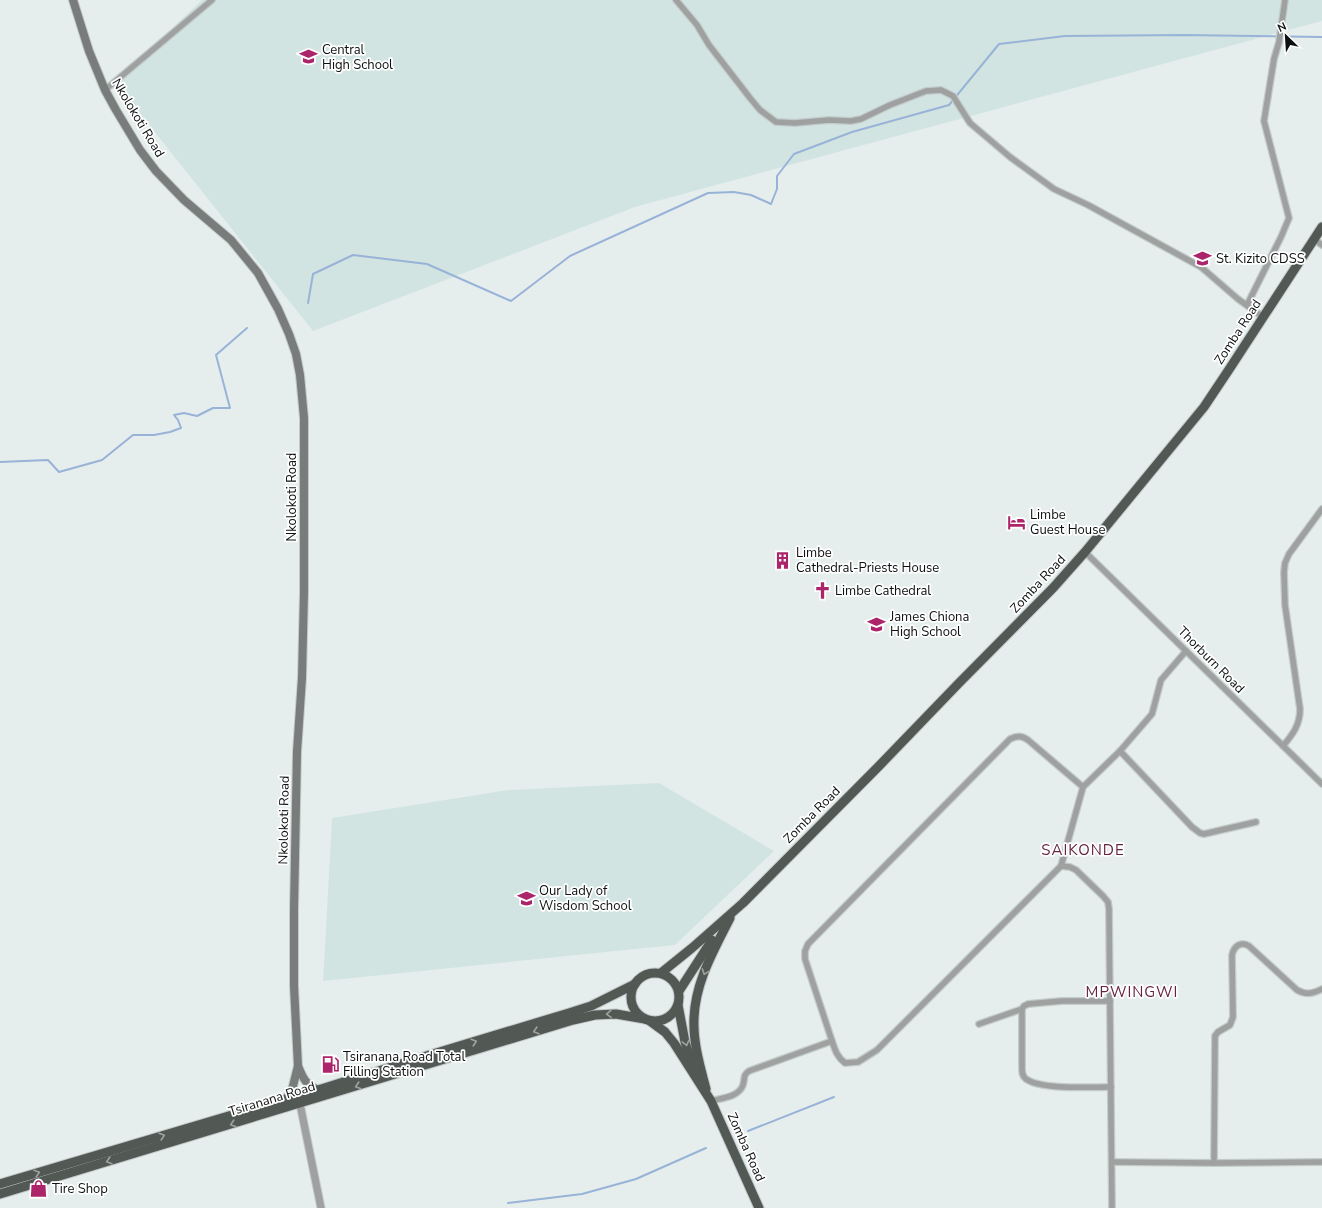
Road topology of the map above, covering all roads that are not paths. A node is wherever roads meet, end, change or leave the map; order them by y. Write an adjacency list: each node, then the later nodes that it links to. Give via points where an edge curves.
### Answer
1 (73, 0): 5 (main road, Nkolokoti Road)
2 (212, 0): 5 (street)
3 (676, 0): 9 (street, via 755,104 776,122 851,121 926,91 941,90 954,96 970,123 1010,157 1054,189 1201,266)
4 (1285, 0): 9 (street, via 1264,121 1289,218)
5 (105, 90): 32 (main road, Nkolokoti Road, via 140,150 156,171 184,200 231,240 258,273 289,334 300,374 304,418 304,569 294,924)
6 (1322, 227): 7 (highway, Zomba Road)
7 (1314, 239): 8 (street); 10 (highway, Zomba Road)
8 (1322, 245)
9 (1247, 305): 10 (street)
10 (1263, 317): 12 (highway, Zomba Road, via 1204,406)
11 (1322, 509): 14 (street, via 1294,546 1285,563 1285,605 1300,709 1298,724)
12 (1085, 552): 13 (street, Thorburn Road); 20 (highway, Zomba Road, via 1022,621)
13 (1186, 651): 14 (street, Thorburn Road); 15 (street, via 1161,680 1152,714)
14 (1283, 746): 16 (street, Thorburn Road)
15 (1120, 751): 17 (street); 18 (street, via 1200,833)
16 (1322, 784)
17 (1084, 787): 19 (street); 31 (street, via 1023,736 1010,739 994,755 806,947 805,958)
18 (1256, 822)
19 (1061, 866): 26 (street, via 1073,868 1108,902); 31 (street, via 877,1050 858,1062 845,1063 837,1055)
20 (734, 912): 21 (highway, Zomba Road); 36 (highway, one-way to 36, via 712,952 698,990 694,1019 697,1055)
21 (726, 919): 22 (highway, Zomba Road); 25 (highway, Zomba Road)
22 (661, 973): 23 (highway, via 644,976); 25 (highway, via 671,978)
23 (635, 984): 29 (highway, via 631,1001 636,1012); 35 (highway, Tsiranana Road, one-way to 23, via 591,1006)
24 (1322, 989): 41 (street, via 1313,993 1303,993 1246,944 1241,944 1233,950 1233,1017 1230,1025 1215,1036)
25 (679, 991): 27 (highway)
26 (1110, 1001): 28 (street, via 1028,1004); 34 (street)
27 (678, 1005): 29 (highway, via 667,1019 656,1022); 33 (highway, one-way to 33, via 685,1042)
28 (1022, 1009): 30 (street); 34 (street, via 1022,1075 1026,1079 1056,1086)
29 (647, 1020): 33 (highway, via 665,1032); 38 (highway, Tsiranana Road, one-way to 38, via 616,1014 573,1020)
30 (979, 1024)
31 (832, 1041): 36 (street, via 749,1071 737,1092 728,1097)
32 (298, 1066): 35 (main road, Nkolokoti Road, via 309,1086); 37 (main road, Nkolokoti Road, via 292,1090)
33 (697, 1080): 36 (highway)
34 (1111, 1087): 39 (street)
35 (318, 1090): 37 (highway, Tsiranana Road)
36 (710, 1098): 45 (highway, Zomba Road)
37 (286, 1099): 42 (highway, Tsiranana Road, one-way to 37)
38 (300, 1104): 43 (highway, Tsiranana Road, one-way to 43); 44 (street)
39 (1112, 1162): 41 (street); 46 (street)
40 (1322, 1162): 41 (street)
41 (1214, 1163)
42 (0, 1184)
43 (0, 1194)
44 (321, 1208)
45 (759, 1208)
46 (1112, 1208)

